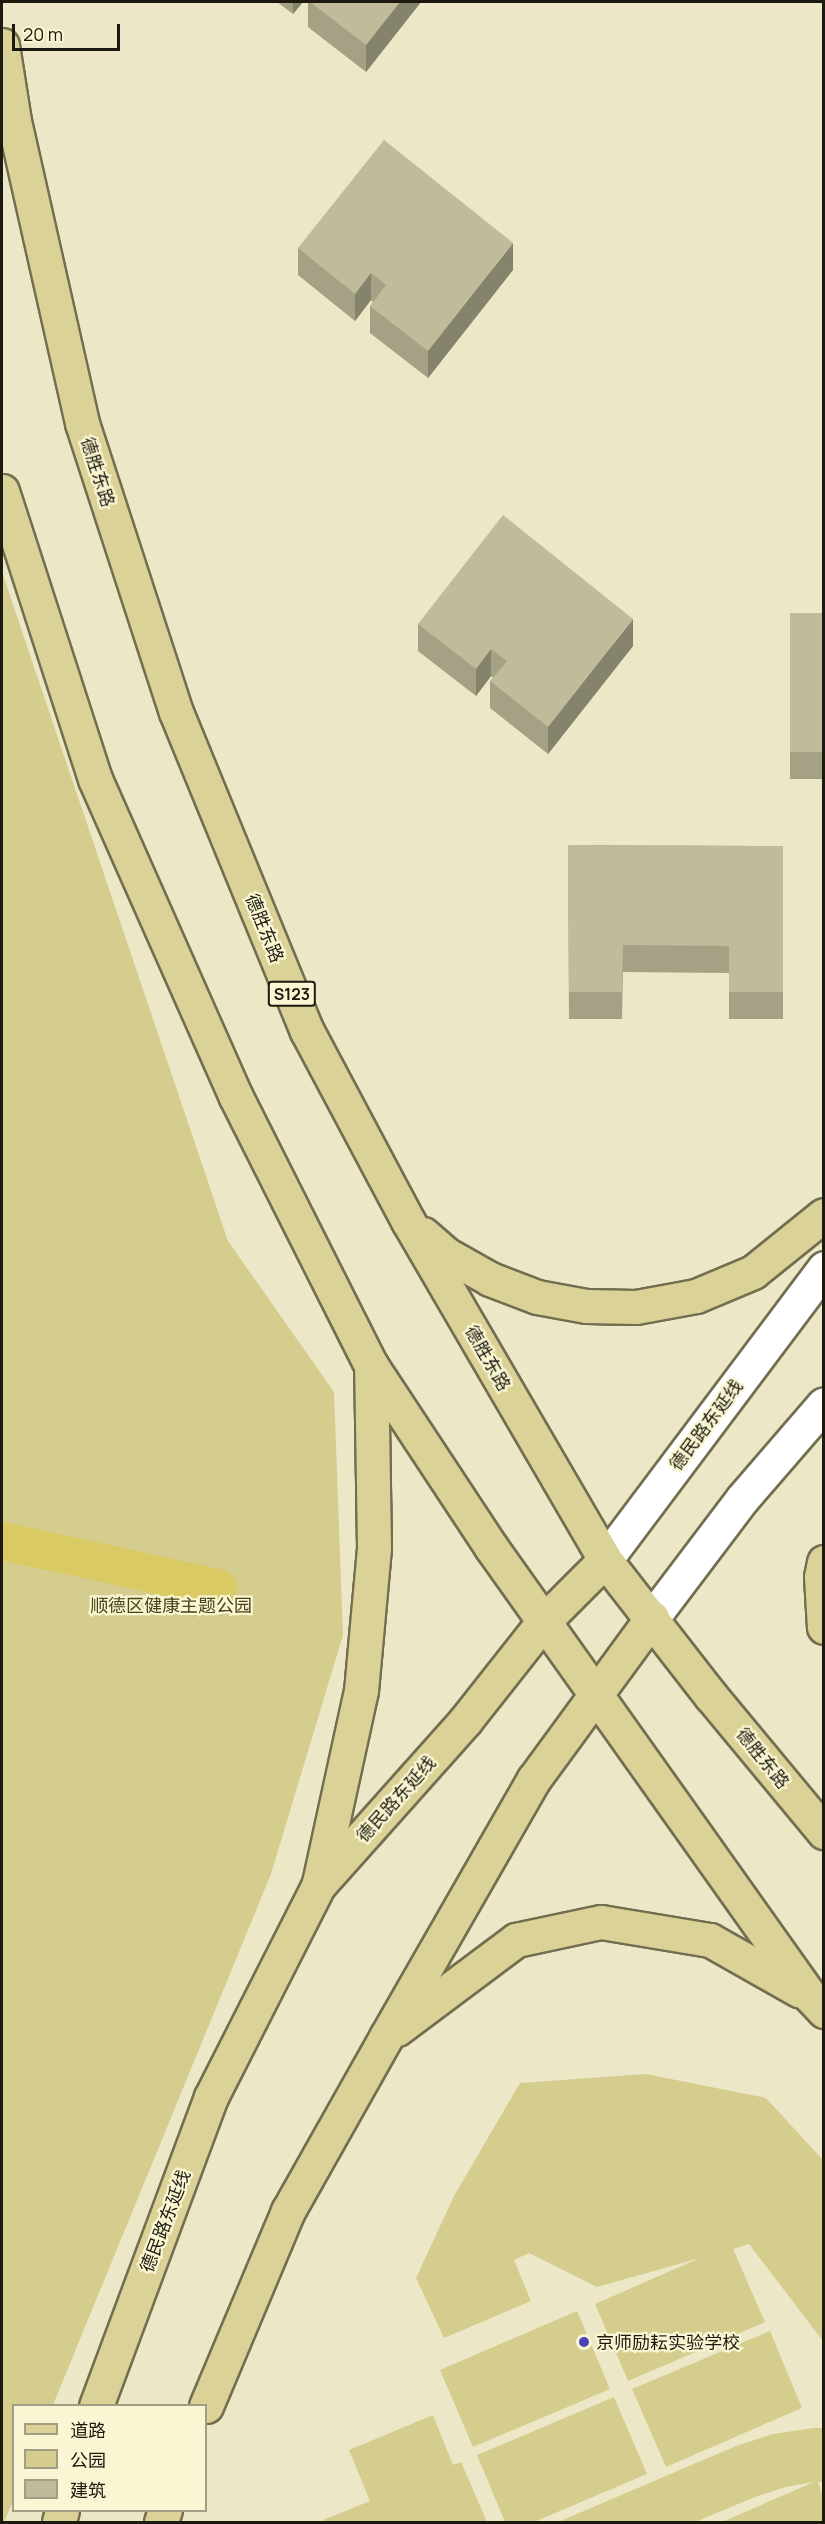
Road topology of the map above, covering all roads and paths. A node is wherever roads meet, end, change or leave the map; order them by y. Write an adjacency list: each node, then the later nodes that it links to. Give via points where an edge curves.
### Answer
1 (2, 45): 4 (main road, 德胜东路 / S123, via 14,121 82,423 176,712 307,1031)
2 (2, 491): 6 (main road, via 95,779 236,1097)
3 (824, 1215): 4 (main road, via 753,1272 696,1296 636,1307 586,1306 537,1297 490,1279 446,1254)
4 (408, 1221): 8 (main road, 德胜东路 / S123)
5 (824, 1268): 8 (street, 德民路东延线)
6 (371, 1365): 11 (main road); 15 (main road, via 374,1548 361,1691)
7 (824, 1404): 10 (street, via 742,1498)
8 (605, 1560): 10 (main road, 德胜东路 / S123); 11 (main road, 德民路东延线)
9 (824, 1562): 12 (main road)
10 (652, 1618): 13 (main road); 14 (main road, 德胜东路 / S123)
11 (544, 1621): 13 (main road); 15 (main road, 德民路东延线, via 465,1720)
12 (824, 1627)
13 (596, 1694): 16 (main road); 17 (main road, via 534,1779)
14 (824, 1832)
15 (318, 1886): 18 (main road, 德民路东延线, via 211,2097)
16 (817, 2003): 17 (main road, via 710,1940 601,1922 516,1940)
17 (386, 2037): 19 (main road, via 288,2211)
18 (97, 2404)
19 (207, 2404)

